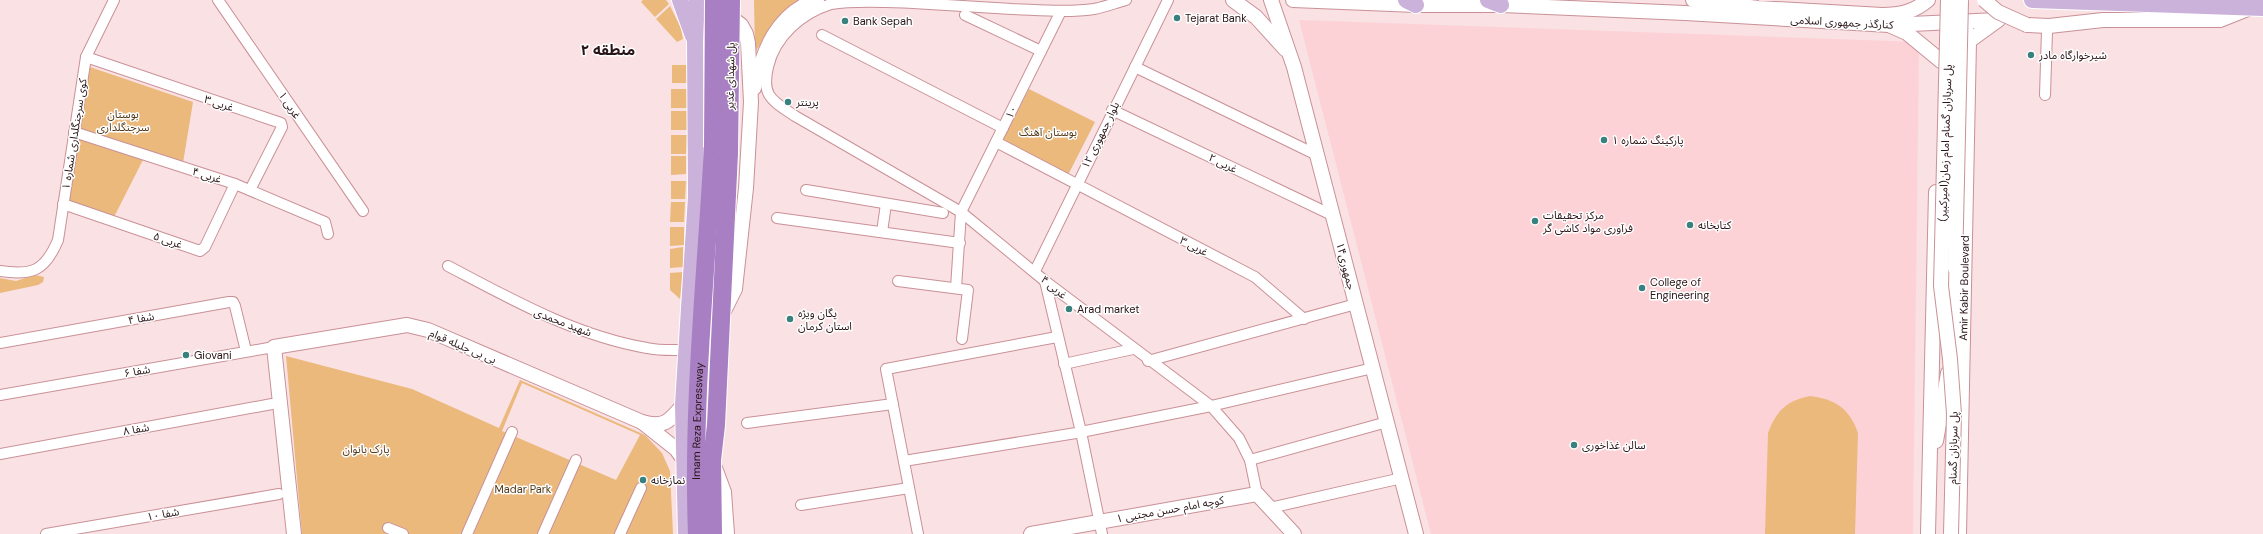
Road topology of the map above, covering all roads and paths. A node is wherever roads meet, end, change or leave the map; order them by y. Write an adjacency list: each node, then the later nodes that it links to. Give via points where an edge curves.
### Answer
1 (114, 0): 32 (street, کوی سرجنگلداری شماره ۱)
2 (218, 0): 50 (street, غربی ۱)
3 (680, 0): 30 (main road)
4 (697, 0): 30 (main road)
5 (714, 0): 42 (highway, پل شهدای غدیر, bridge)
6 (731, 0): 42 (highway, پل شهدای غدیر, bridge)
7 (817, 0): 37 (main road, via 795,12 777,28 767,44)
8 (1126, 0): 23 (street, via 1095,9)
9 (1168, 0): 34 (street, بلوار جمهوری ۱۲)
10 (1233, 0): 35 (main road, via 1246,8 1267,28 1284,48)
11 (1271, 0): 35 (main road, جمهوری۱۴)
12 (1293, 0): 19 (main road, کنارگذر جمهوری اسلامی)
13 (1693, 0): 14 (main road, via 1758,8 1900,15 1920,7)
14 (1928, 0)
15 (1948, 0): 64 (main road, پل سربازان گمنام امام زمان(امیرکبیر), bridge)
16 (1961, 0): 59 (main road, پل سربازان گمنام امام زمان(امیرکبیر), bridge)
17 (1984, 0): 22 (main road, bridge, via 1991,8 2009,18 2037,26 2103,20 2220,20)
18 (2032, 0): 21 (main road)
19 (1411, 3): 20 (main road, کنارگذر جمهوری اسلامی)
20 (1495, 3): 26 (main road, کنارگذر جمهوری اسلامی)
21 (2110, 3): 22 (main road); 25 (main road, کنارگذر جمهوری اسلامی, via 2088,14)
22 (2256, 8)
23 (1061, 11): 31 (street, ۱۰); 51 (street, ۴ غربی, via 849,1 832,4 806,15 790,28 776,45 765,82 766,92 772,100 795,116)
24 (966, 15): 31 (street)
25 (1998, 20): 26 (main road, کنارگذر جمهوری اسلامی); 29 (main road)
26 (1889, 26): 33 (main road, via 1907,33)
27 (2047, 30): 36 (street)
28 (822, 35): 39 (street)
29 (1970, 41): 33 (main road, via 1963,28 1949,28 1945,33); 122 (main road, Amir Kabir Boulevard)
30 (695, 42): 37 (main road, via 705,23 714,18 733,19 741,25 748,43); 74 (main road, via 696,196)
31 (1041, 51): 39 (street, ۱۰)
32 (86, 57): 40 (street, کوی سرجنگلداری شماره ۱); 46 (street, غربی ۳, via 281,123 282,127)
33 (1941, 61): 96 (main road, via 1931,338)
34 (1135, 67): 38 (street, بلوار جمهوری ۱۲); 43 (street)
35 (1294, 67): 43 (main road, جمهوری۱۴)
36 (2045, 95)
37 (751, 102): 67 (main road, via 746,188 735,289)
38 (1112, 110): 45 (street, بلوار جمهوری ۱۲); 53 (street, ۲ غربی)
39 (1003, 128): 41 (street, ۱۰)
40 (74, 132): 44 (street, غربی ۴); 48 (street, کوی سرجنگلداری شماره ۱)
41 (996, 142): 45 (street, ۳ غربی); 51 (street, ۱۰)
42 (721, 150): 67 (highway, Imam Reza Expressway); 97 (highway, Imam Reza Expressway, via 697,388)
43 (1317, 155): 53 (main road, جمهوری۱۴)
44 (235, 184): 46 (street, غربی ۴); 48 (street, غربی ۵, via 205,247 200,251)
45 (1076, 185): 61 (street, بلوار جمهوری ۱۲); 68 (street, ۳ غربی, via 1255,277)
46 (250, 190): 56 (street, غربی ۴, via 325,222)
47 (806, 190): 49 (street)
48 (63, 204): 60 (street, کوی سرجنگلداری شماره ۱, via 58,240 51,256 40,268 26,274)
49 (886, 204): 52 (street); 55 (street)
50 (362, 211)
51 (961, 212): 57 (street); 61 (street, ۴ غربی)
52 (943, 213)
53 (1334, 216): 66 (main road, جمهوری۱۴)
54 (777, 218): 55 (street)
55 (882, 232): 57 (street)
56 (328, 234)
57 (960, 243): 65 (street)
58 (448, 266): 74 (street, شهید محمدی, via 529,308 620,343 649,349)
59 (1955, 268): 96 (main road, پل سربازان گمنام, via 1952,350)
60 (0, 271)
61 (1035, 271): 63 (street, ۴ غربی)
62 (898, 281): 65 (street)
63 (1044, 281): 69 (street); 73 (street, ۴ غربی)
64 (1941, 286): 121 (main road, پل سربازان گمنام, bridge, via 1954,414)
65 (956, 288): 70 (street, via 968,290)
66 (1356, 304): 68 (street); 78 (main road, جمهوری۱۴)
67 (722, 315): 92 (highway, Imam Reza Expressway)
68 (1304, 319): 76 (street)
69 (1056, 337): 77 (street); 81 (street, via 886,369)
70 (962, 339)
71 (0, 344): 75 (street, شفا ۴, via 233,302)
72 (274, 347): 75 (street, شفا ۶); 84 (main road, بی بی جلیله قوام, via 407,325 428,330); 107 (main road)
73 (1133, 349): 76 (street, ۴ غربی); 77 (street)
74 (687, 350): 82 (main road)
75 (246, 351): 79 (street, شفا ۶)
76 (1148, 361): 83 (street, ۴ غربی)
77 (1064, 364): 88 (street)
78 (1373, 368): 83 (street); 85 (main road, جمهوری۱۴)
79 (0, 395)
80 (272, 404): 89 (street, شفا ۸)
81 (893, 404): 86 (street); 94 (street)
82 (683, 406): 84 (main road, via 671,420 662,425); 91 (main road)
83 (1211, 406): 88 (street); 93 (street, ۴ غربی, via 1239,438)
84 (642, 422): 91 (main road, via 676,449)
85 (1387, 422): 93 (street); 95 (main road, جمهوری۱۴)
86 (747, 423)
87 (512, 432): 109 (street)
88 (1081, 432): 94 (street); 105 (street)
89 (0, 454)
90 (576, 460): 110 (street)
91 (684, 460): 97 (main road); 112 (main road)
92 (712, 460): 114 (highway, Imam Reza Expressway); 115 (main road, via 724,492)
93 (1250, 460): 101 (street, ۴ غربی)
94 (904, 461): 99 (street)
95 (1402, 478): 103 (street); 119 (main road, جمهوری۱۴)
96 (1929, 484): 120 (main road)
97 (695, 487): 113 (highway, Imam Reza Expressway)
98 (641, 488): 111 (street)
99 (909, 488): 102 (street); 116 (street)
100 (279, 494): 106 (street, شفا ۱۰)
101 (1257, 494): 103 (main road); 105 (main road, کوچه امام حسن مجتبی ۱)
102 (801, 505)
103 (1270, 508): 118 (main road)
104 (388, 528): 108 (street)
105 (1101, 528): 117 (main road, کوچه امام حسن مجتبی ۱)
106 (46, 534)
107 (294, 534)
108 (403, 534)
109 (467, 534)
110 (543, 534)
111 (620, 534)
112 (686, 534)
113 (697, 534)
114 (713, 534)
115 (727, 534)
116 (918, 534)
117 (1031, 534)
118 (1294, 534)
119 (1416, 534)
120 (1928, 534)
121 (1951, 534)
122 (1959, 534)

